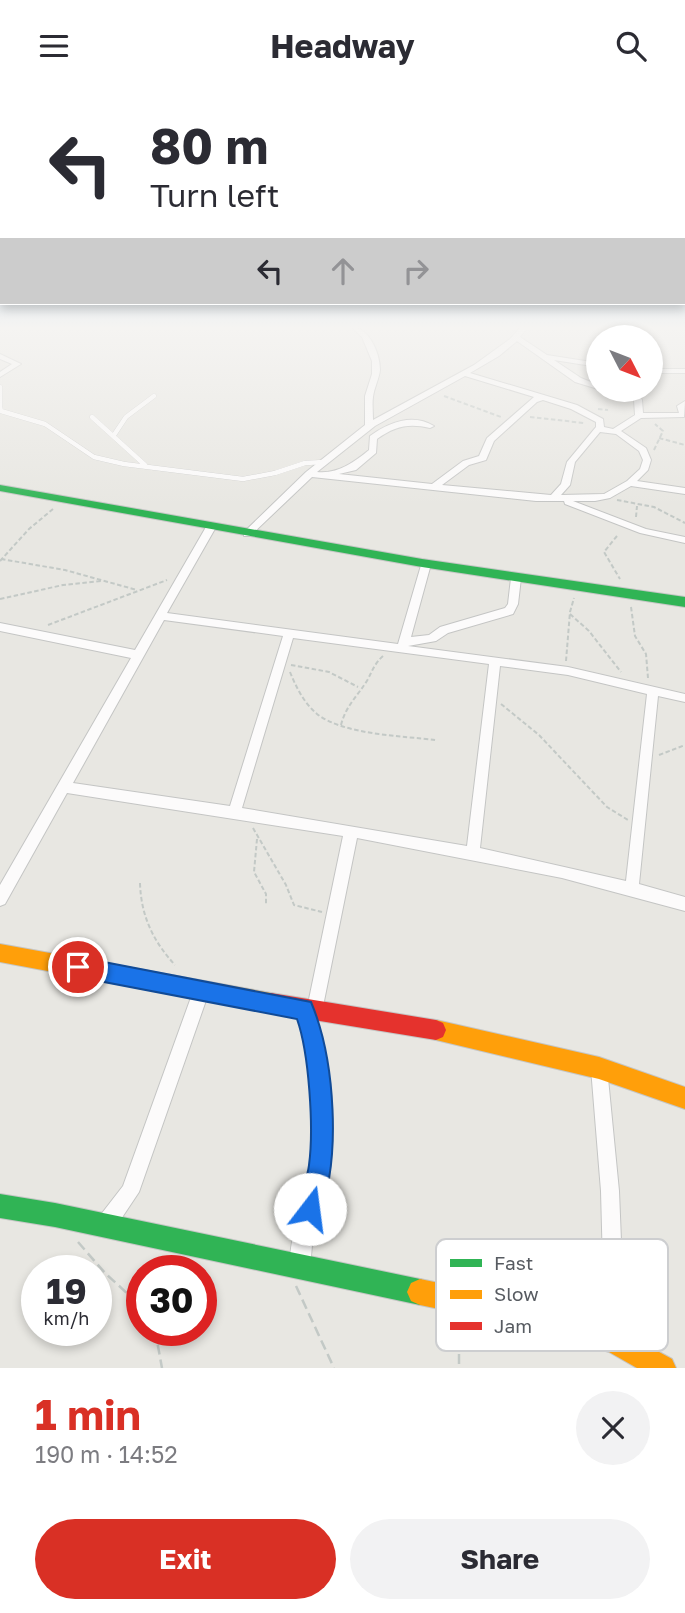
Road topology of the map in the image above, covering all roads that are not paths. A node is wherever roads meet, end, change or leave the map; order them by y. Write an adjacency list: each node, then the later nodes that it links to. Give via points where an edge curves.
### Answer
1 (0, 387): 9 (lane)
2 (372, 387): 12 (street)
3 (435, 387): 12 (street)
4 (509, 387): 6 (street)
5 (154, 397): 16 (lane, via 126,417)
6 (545, 397): 14 (street, via 590,414 600,421); 23 (street, via 534,400 490,440 483,458 466,463)
7 (638, 403): 10 (street)
8 (685, 403): 10 (street, via 681,415)
9 (0, 407): 18 (lane, via 46,424 94,457)
10 (642, 416): 15 (street)
11 (92, 417): 16 (lane)
12 (369, 425): 17 (street)
13 (430, 426): 20 (street, via 412,421 397,424 373,438 373,451 355,466)
14 (600, 428): 15 (street); 25 (street, via 571,462)
15 (615, 431): 21 (street, via 642,450 647,460 645,470)
16 (114, 435): 18 (lane)
17 (324, 462): 18 (lane, via 243,479); 19 (street)
18 (146, 467)
19 (309, 474): 20 (street); 27 (street)
20 (323, 476): 23 (street)
21 (630, 483): 24 (street); 25 (street, via 602,497)
22 (0, 488): 26 (street)
23 (433, 488): 25 (street)
24 (685, 491)
25 (557, 499): 28 (street, via 633,528)
26 (211, 527): 27 (street); 32 (street)
27 (247, 534): 29 (street)
28 (685, 540)
29 (426, 564): 30 (street); 35 (street)
30 (516, 578): 31 (street); 35 (street, via 513,604 504,614)
31 (682, 599)
32 (159, 616): 34 (street); 36 (street)
33 (0, 627): 36 (street)
34 (289, 634): 35 (street); 41 (street)
35 (399, 647): 37 (street)
36 (138, 655): 40 (street)
37 (495, 662): 38 (street, via 568,671); 43 (street)
38 (644, 689): 39 (street); 45 (street, via 645,767)
39 (685, 698)
40 (65, 787): 41 (street); 44 (street)
41 (242, 812): 42 (street)
42 (351, 832): 43 (street); 50 (street)
43 (473, 852): 45 (street)
44 (5, 880): 46 (street)
45 (632, 887): 47 (street)
46 (0, 899)
47 (685, 904)
48 (0, 953): 49 (street)
49 (202, 989): 50 (street); 54 (street, via 130,1192)
50 (309, 1010): 51 (street, via 456,1033); 56 (street, via 321,1167)
51 (599, 1068): 52 (street); 55 (street)
52 (685, 1098)
53 (0, 1206): 54 (street)
54 (103, 1227): 56 (street)
55 (612, 1239)
56 (293, 1266): 57 (street)
57 (436, 1295)
58 (633, 1351): 59 (street)
59 (663, 1368)

